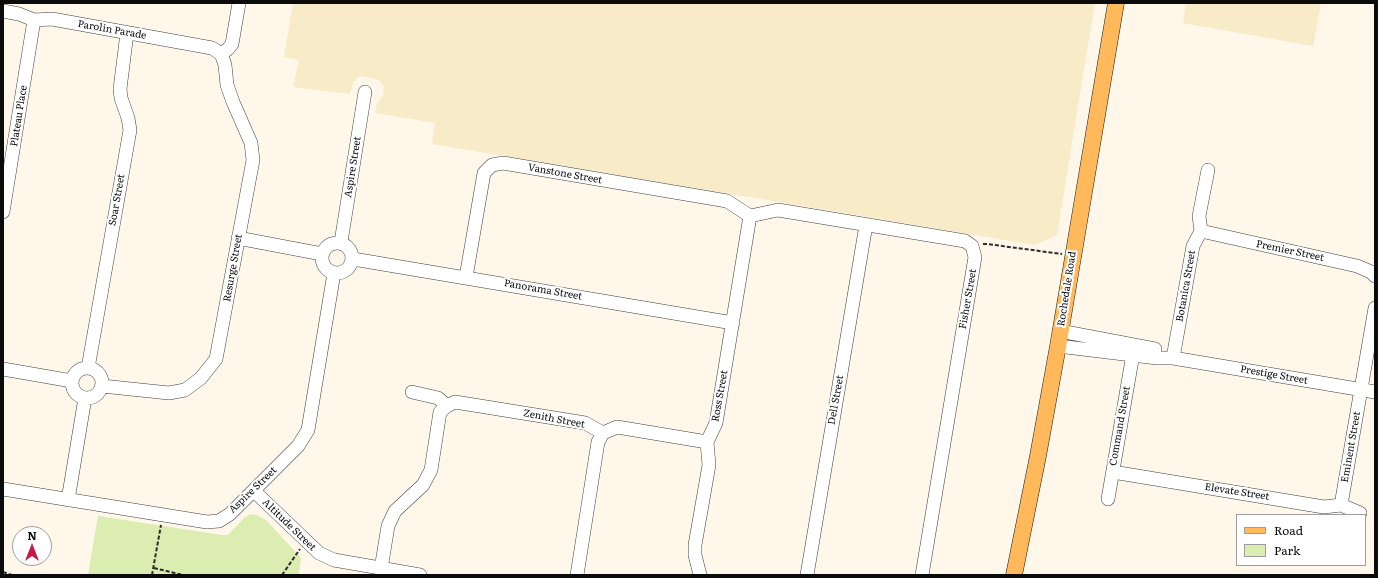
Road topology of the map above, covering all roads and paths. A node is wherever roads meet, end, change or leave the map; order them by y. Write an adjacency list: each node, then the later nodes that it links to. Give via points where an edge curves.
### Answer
1 (239, 3): 6 (street, via 232,44)
2 (1116, 3): 17 (main road, Rochedale Road)
3 (3, 11): 4 (street, Parolin Parade)
4 (34, 20): 5 (street, Parolin Parade, via 52,19); 9 (street, Plateau Place)
5 (127, 33): 6 (street, Parolin Parade, via 212,48); 27 (street, Soar Street, via 120,89 130,130)
6 (221, 54): 13 (street, Resurge Street, via 229,91 249,136 253,160)
7 (366, 92): 14 (street, Aspire Street)
8 (1208, 170): 12 (street, Botanica Street, via 1199,216)
9 (3, 212)
10 (750, 216): 11 (street, via 778,210); 21 (street, Vanstone Street, via 727,201 502,163 492,165 484,173); 23 (street, Ross Street)
11 (866, 225): 15 (street, via 965,241); 57 (street, Dell Street)
12 (1201, 231): 20 (street, Premier Street, via 1358,266); 26 (street, Botanica Street, via 1193,246)
13 (238, 238): 16 (street); 30 (street, Resurge Street, via 216,359 201,378 185,390 169,393)
14 (341, 242): 16 (street, via 329,244); 18 (street, via 350,249)
15 (972, 246): 17 (path, via 987,244); 58 (street, Fisher Street, via 975,256)
16 (322, 254): 19 (street, via 324,266)
17 (1072, 256): 24 (main road, Rochedale Road)
18 (353, 259): 19 (street, via 348,268 340,273); 21 (street, Panorama Street)
19 (334, 273): 40 (street, Aspire Street, via 308,430 298,446)
20 (1375, 276)
21 (466, 277): 23 (street, Panorama Street)
22 (1375, 308): 31 (street)
23 (733, 323): 37 (street, Ross Street, via 716,423)
24 (1059, 338): 25 (street, Prestige Street); 26 (street, Prestige Street, via 1157,350); 59 (main road, Rochedale Road)
25 (1133, 354): 26 (street, Prestige Street); 38 (street, Command Street)
26 (1173, 358): 31 (street, Prestige Street)
27 (88, 368): 29 (street, via 77,371); 30 (street, via 97,372)
28 (3, 369): 29 (street)
29 (72, 381): 34 (street, via 75,392)
30 (102, 386): 34 (street, via 96,395)
31 (1361, 389): 33 (street, Prestige Street); 43 (street, Eminent Street)
32 (412, 392): 35 (street, via 438,398)
33 (1375, 392)
34 (85, 398): 42 (street)
35 (447, 406): 36 (street, Zenith Street, via 455,402 585,423); 48 (street, via 440,412 431,470 423,485 395,511 388,526)
36 (603, 433): 37 (street, via 617,427); 55 (street, via 598,442)
37 (707, 442): 56 (street, via 709,465 696,545)
38 (1112, 472): 41 (street, Command Street); 43 (street, Elevate Street, via 1324,507)
39 (3, 489): 42 (street, Aspire Street)
40 (254, 491): 45 (street, Aspire Street, via 219,521 207,522); 46 (street, Altitude Street)
41 (1108, 499)
42 (68, 500): 45 (street, Aspire Street)
43 (1340, 505): 44 (street, Elevate Street)
44 (1360, 513)
45 (162, 515): 47 (path)
46 (306, 542): 48 (street, Altitude Street, via 319,554 334,560); 53 (path)
47 (154, 568): 51 (path); 52 (path)
48 (381, 569): 54 (street, Altitude Street)
49 (3, 572): 50 (path)
50 (12, 575)
51 (152, 575)
52 (183, 575)
53 (282, 575)
54 (420, 575)
55 (577, 575)
56 (700, 575)
57 (807, 575)
58 (922, 575)
59 (1014, 575)

